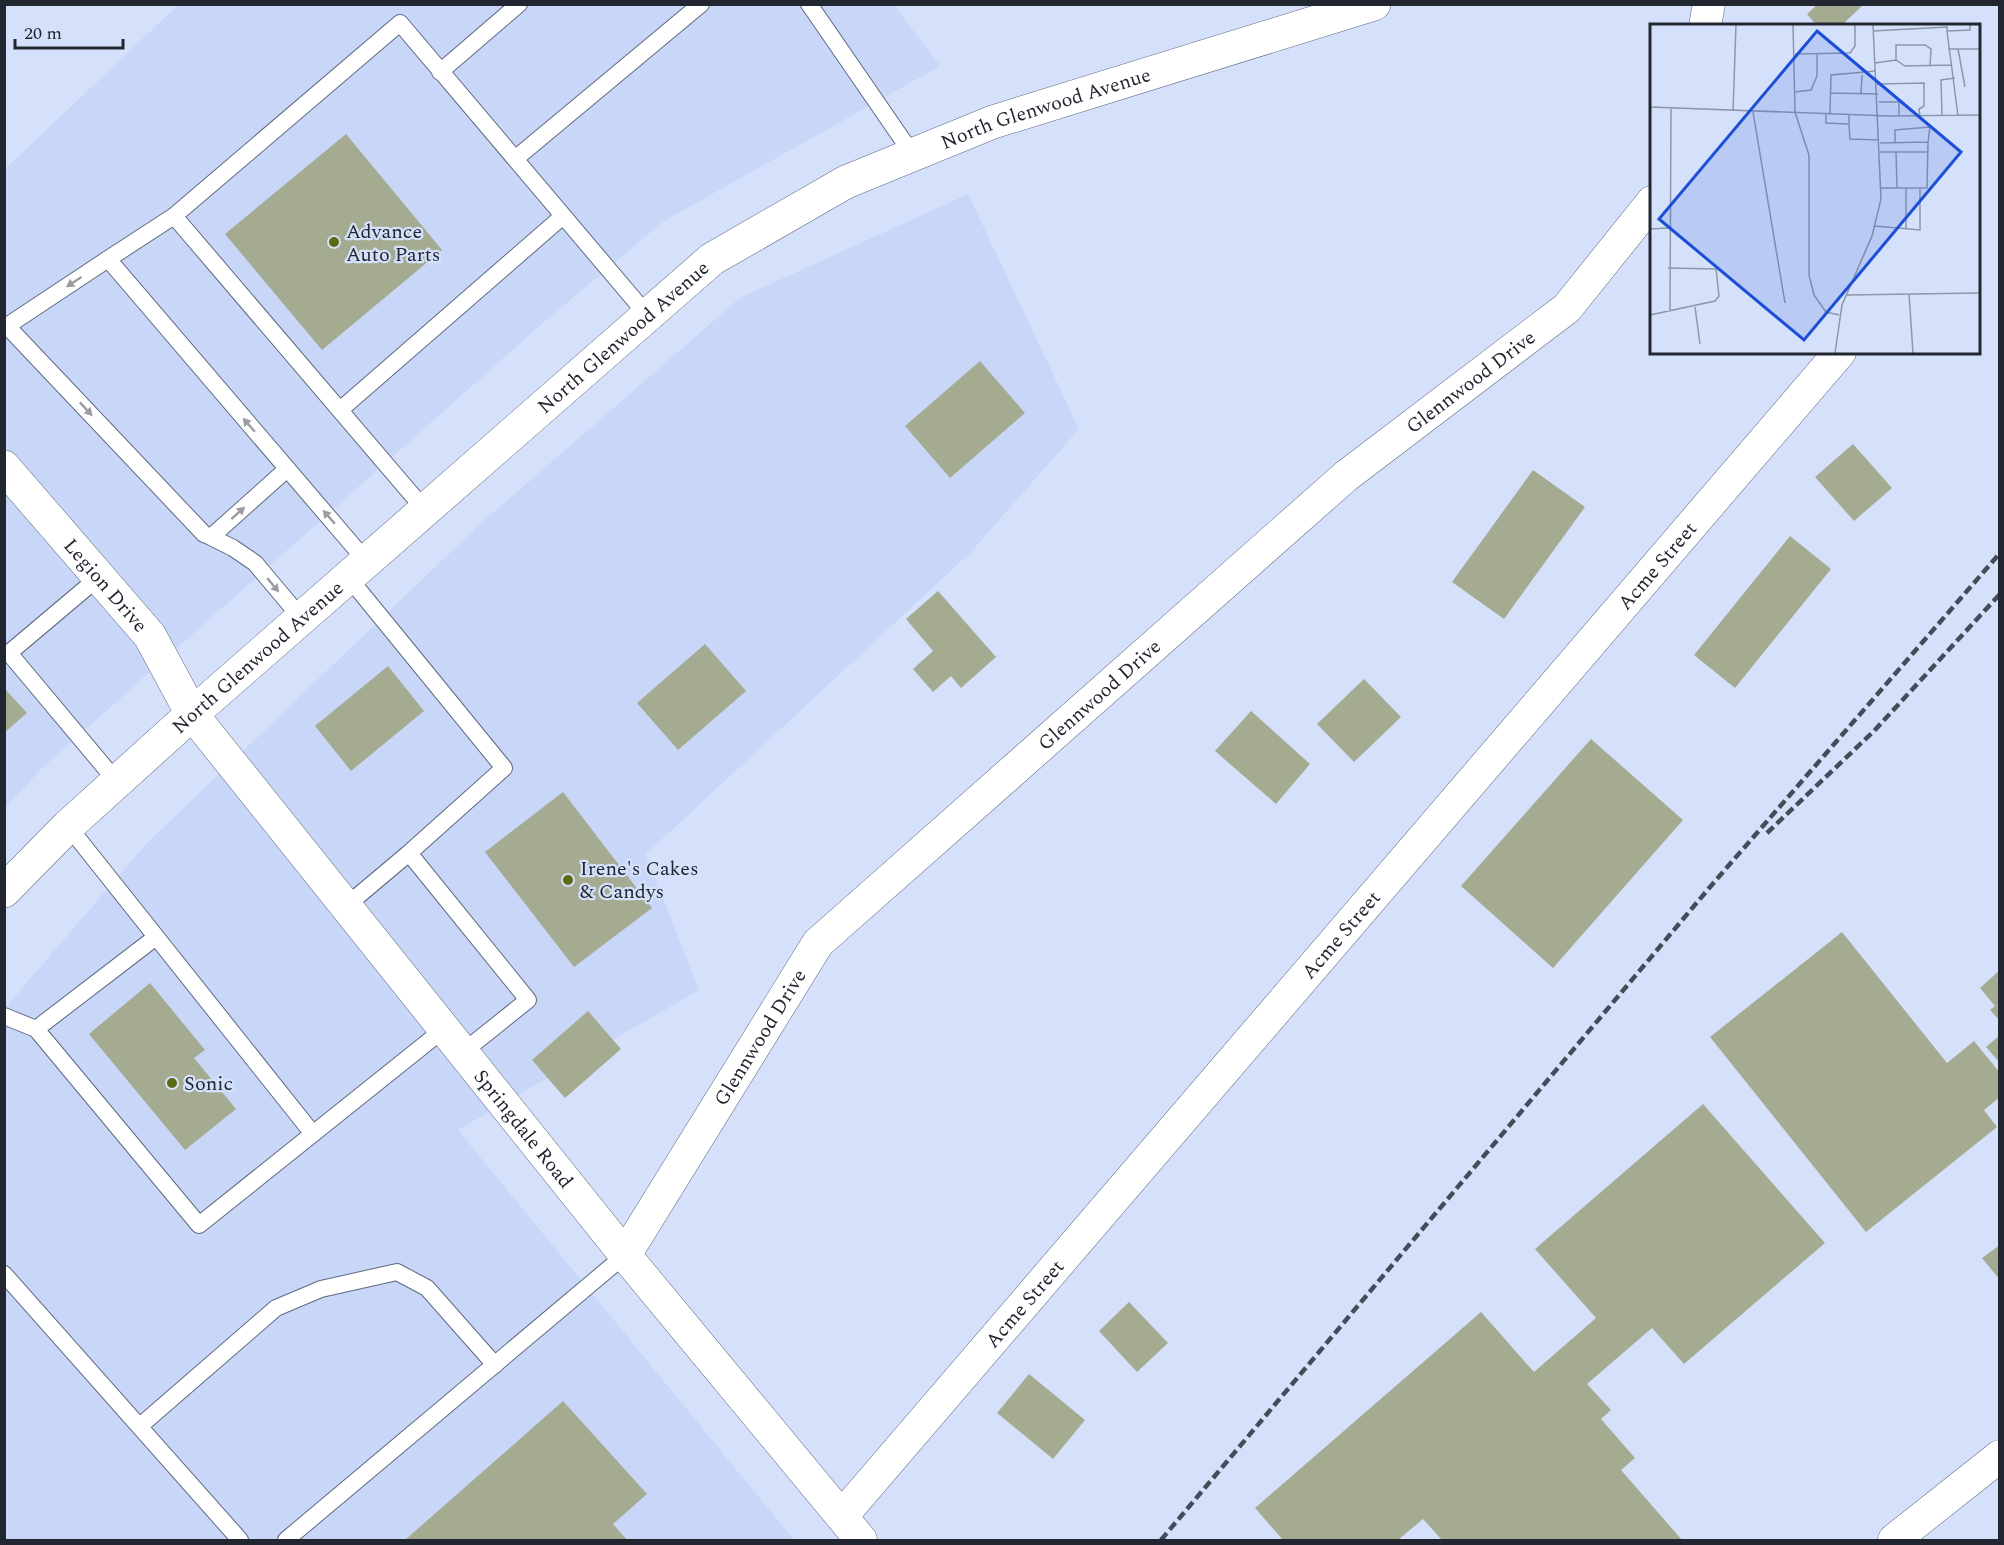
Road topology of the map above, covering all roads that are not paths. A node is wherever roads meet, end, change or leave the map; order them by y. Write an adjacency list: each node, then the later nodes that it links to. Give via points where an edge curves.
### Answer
1 (519, 4): 7 (lane)
2 (701, 4): 9 (lane)
3 (809, 4): 8 (lane)
4 (1374, 4): 8 (main road, North Glenwood Avenue, via 993,122)
5 (1709, 4): 6 (street)
6 (1705, 24)
7 (440, 72): 9 (lane); 11 (lane, via 400,23)
8 (913, 155): 14 (main road, North Glenwood Avenue, via 846,182 712,259)
9 (515, 159): 12 (lane)
10 (1650, 204): 36 (street, Glennwood Drive, via 1567,308 1346,476 818,943)
11 (174, 216): 13 (lane); 17 (lane)
12 (563, 216): 14 (lane); 17 (lane)
13 (108, 260): 15 (lane, one-way to 15); 19 (lane, one-way to 13)
14 (648, 316): 20 (main road, North Glenwood Avenue)
15 (6, 327): 21 (lane, one-way to 21)
16 (1838, 354): 41 (street, Acme Street)
17 (340, 410): 20 (lane)
18 (4, 467): 23 (main road, Legion Drive)
19 (287, 469): 21 (lane, one-way to 19); 22 (lane, one-way to 19)
20 (425, 510): 22 (main road, North Glenwood Avenue)
21 (211, 537): 24 (lane, one-way to 24, via 255,563)
22 (358, 570): 24 (main road, North Glenwood Avenue); 28 (lane, via 504,768)
23 (99, 577): 25 (main road, Legion Drive, via 150,636); 26 (lane, via 9,653)
24 (302, 619): 25 (main road, North Glenwood Avenue)
25 (192, 714): 26 (main road, North Glenwood Avenue); 30 (street, Springdale Road)
26 (117, 782): 27 (main road, North Glenwood Avenue)
27 (68, 826): 29 (main road, North Glenwood Avenue); 31 (lane)
28 (409, 853): 30 (lane); 34 (lane, via 528,1000)
29 (7, 883)
30 (346, 906): 34 (street, Springdale Road)
31 (156, 937): 33 (lane); 35 (lane)
32 (4, 1016): 33 (lane)
33 (36, 1029): 35 (lane, via 199,1225)
34 (453, 1041): 35 (lane); 36 (street, Springdale Road)
35 (313, 1134)
36 (625, 1255): 38 (lane); 41 (street, Springdale Road)
37 (4, 1274): 39 (lane)
38 (495, 1365): 39 (lane, via 427,1287 397,1272 321,1289 276,1308); 43 (lane)
39 (140, 1426): 42 (lane)
40 (2000, 1456): 45 (street)
41 (842, 1516): 44 (street, Springdale Road)
42 (240, 1540)
43 (286, 1540)
44 (861, 1540)
45 (1894, 1540)

